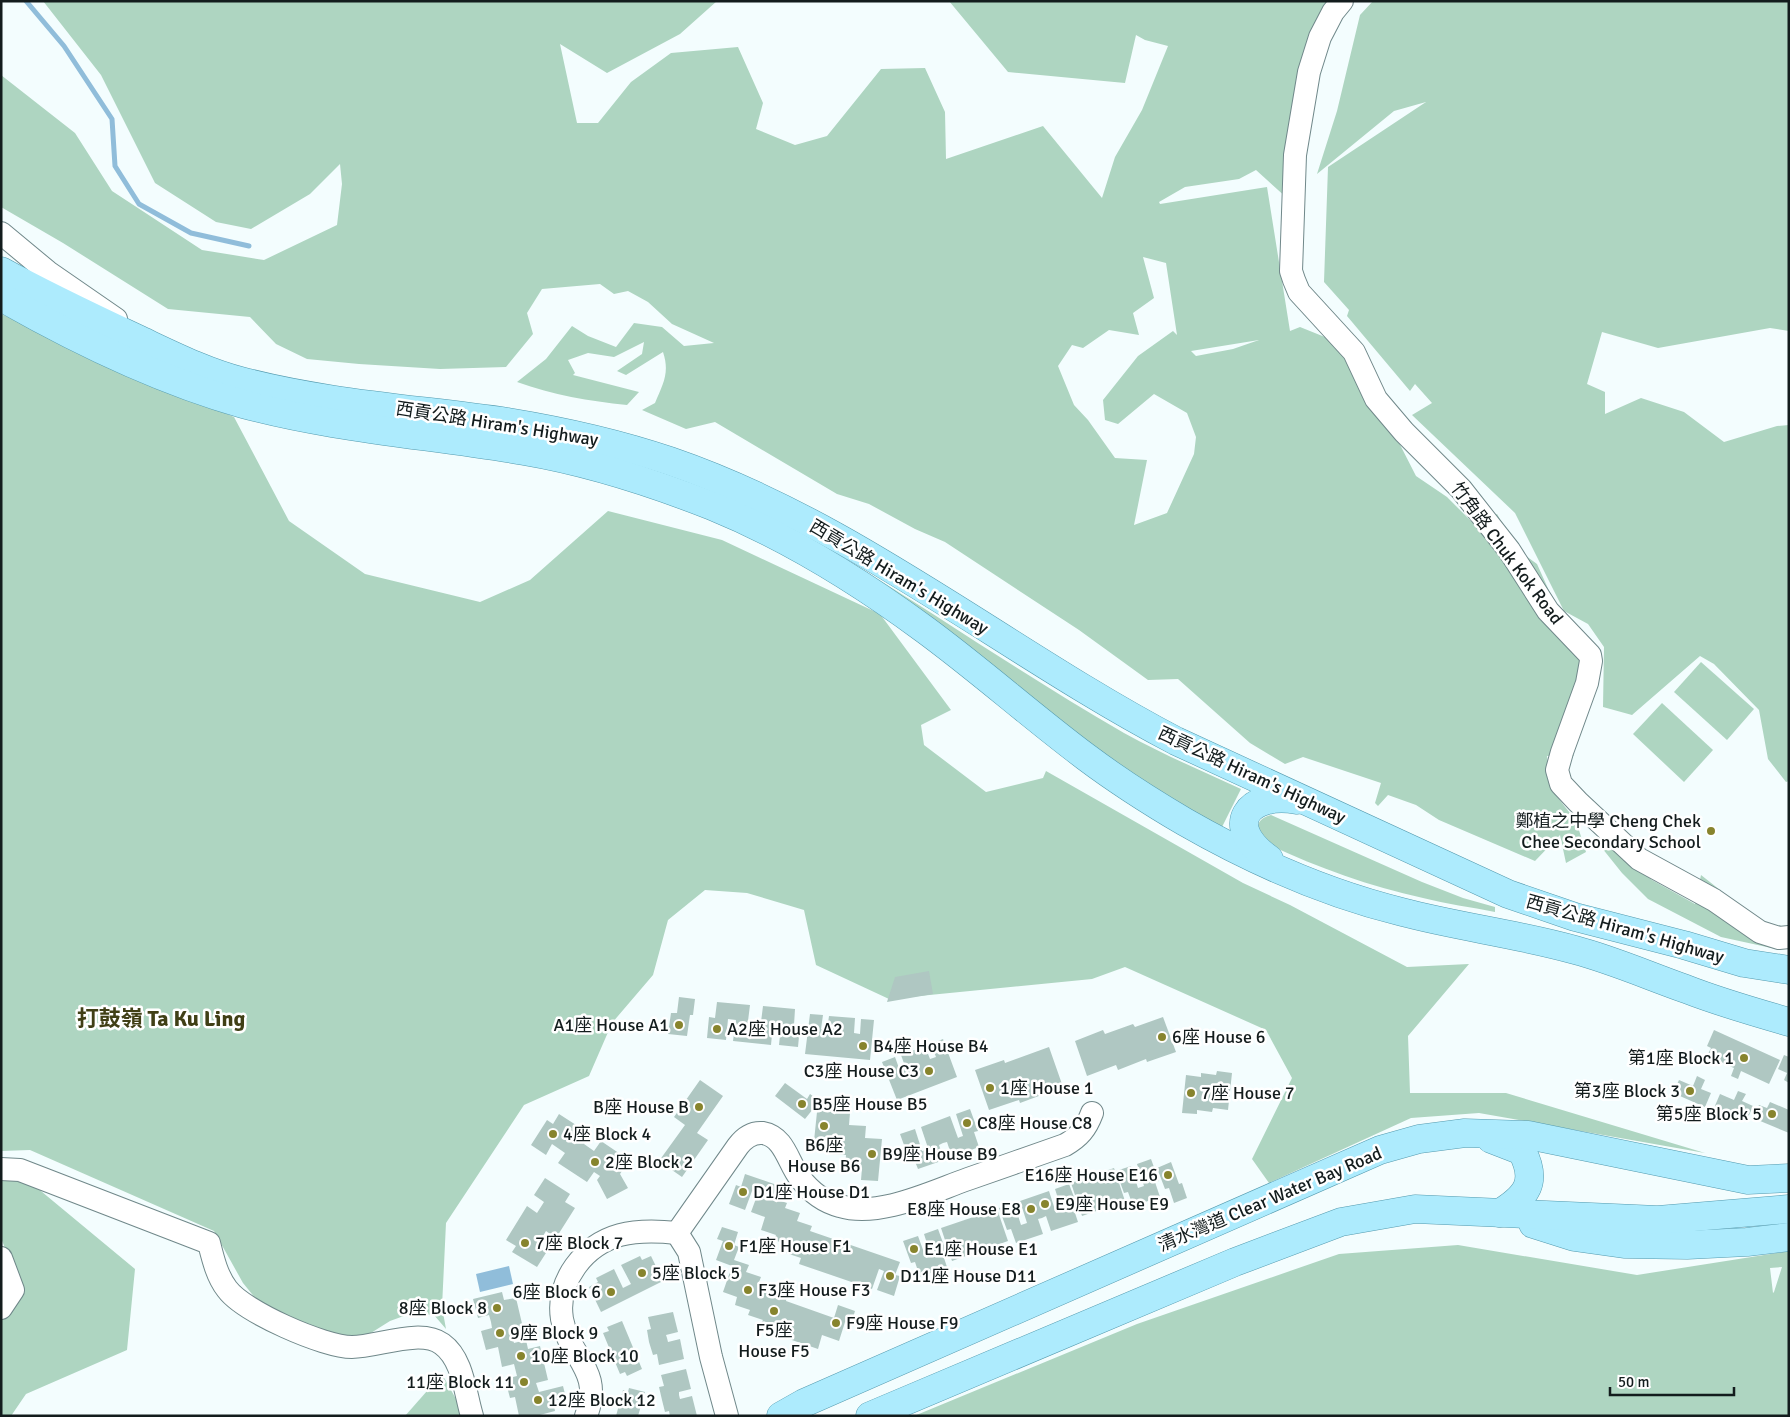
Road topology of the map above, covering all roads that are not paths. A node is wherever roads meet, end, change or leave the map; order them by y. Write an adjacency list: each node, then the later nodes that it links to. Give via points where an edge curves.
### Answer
1 (1342, 1): 8 (street, 竹角路 Chuk Kok Road, via 1333,12 1314,54 1295,155 1291,271 1300,292 1354,352 1376,399 1461,489 1509,550 1548,611 1590,655 1587,682 1557,770 1561,784 1639,859 1714,900 1760,932 1779,938)
2 (1, 233): 5 (street, 西貢公路 Hiram's Highway, via 48,272 122,323)
3 (1, 271): 5 (main road, via 70,308)
4 (1, 297): 7 (main road, 西貢公路 Hiram's Highway, via 79,340 162,376 244,404 311,419 576,461 653,484 720,509 780,538 868,590 926,631 1086,758 1147,799 1256,860)
5 (188, 362): 6 (main road, 西貢公路 Hiram's Highway, via 238,380 302,395 582,435 674,462 728,483 848,544 1126,715 1176,742)
6 (1309, 802): 7 (main road, via 1287,798 1262,801 1252,807 1243,826 1246,836 1263,854); 9 (main road, 西貢公路 Hiram's Highway, via 1508,894 1575,917 1684,944)
7 (1304, 880): 11 (main road, 西貢公路 Hiram's Highway, via 1403,913 1550,943)
8 (1789, 937)
9 (1744, 963): 10 (main road, 西貢公路 Hiram's Highway); 12 (main road)
10 (1789, 970)
11 (1640, 971): 13 (main road, via 1738,996); 14 (main road, 西貢公路 Hiram's Highway, via 1696,993)
12 (1789, 974)
13 (1789, 1005)
14 (1789, 1022)
15 (1092, 1113): 21 (street, via 1087,1127 1065,1145 907,1200 866,1209 840,1206 816,1195 798,1176 777,1139 769,1134 752,1134 738,1146)
16 (1465, 1133): 18 (main road, 清水灣道 Clear Water Bay Road, via 1528,1135 1748,1180); 20 (main road, via 1522,1151 1528,1162 1530,1181 1527,1189 1521,1198); 30 (main road, 清水灣道 Clear Water Bay Road, via 1419,1139 1380,1150)
17 (1, 1169): 26 (street, via 20,1170 209,1244 227,1290 252,1310 289,1329 345,1347 424,1337 437,1341 456,1362)
18 (1789, 1178)
19 (1789, 1209): 20 (main road, via 1658,1220)
20 (1500, 1213): 22 (main road, via 1574,1237 1624,1244 1687,1246); 31 (main road, via 1415,1209 1340,1222 1234,1262)
21 (677, 1233): 25 (street, via 689,1252); 27 (street, via 644,1232 614,1238 585,1255 569,1276 562,1302 562,1319 589,1377 591,1396)
22 (1789, 1237)
23 (1, 1258): 24 (street, via 13,1290)
24 (1, 1308)
25 (719, 1385): 28 (street); 29 (street)
26 (472, 1416)
27 (586, 1416)
28 (727, 1416)
29 (746, 1416)
30 (781, 1416)
31 (870, 1416)

